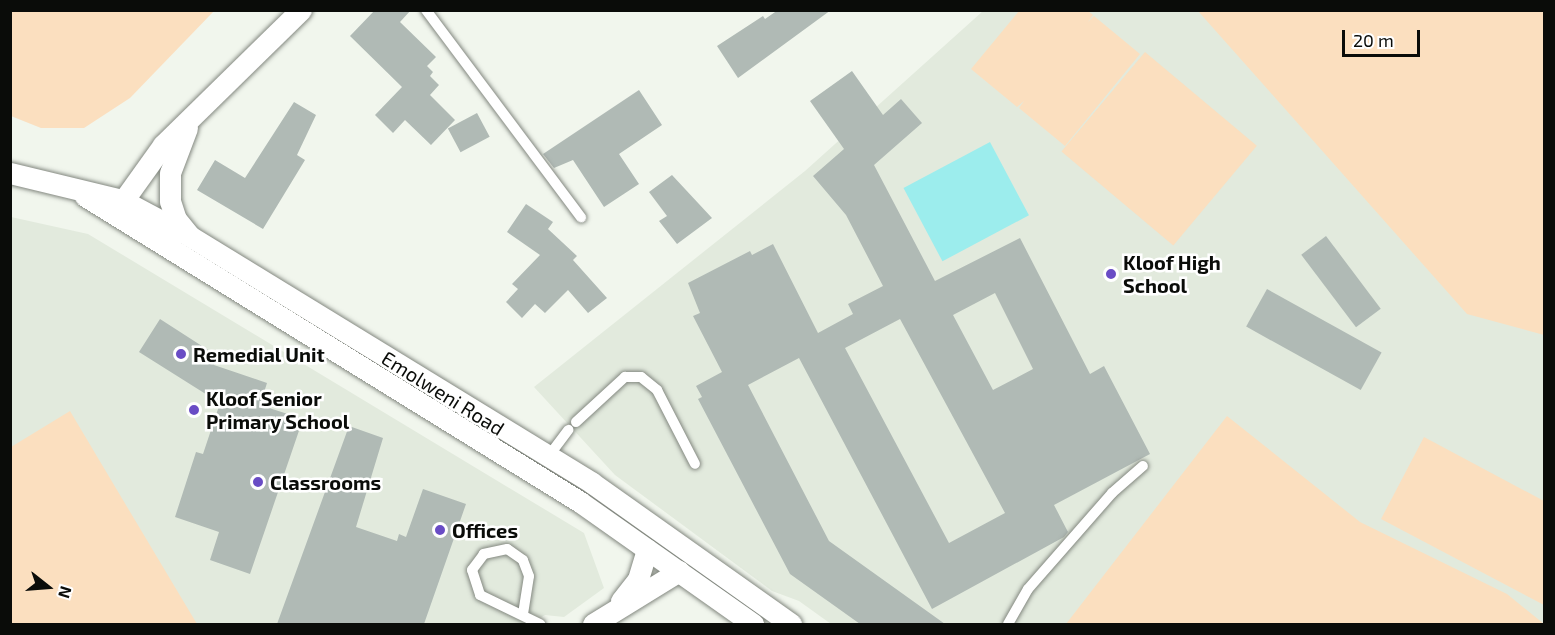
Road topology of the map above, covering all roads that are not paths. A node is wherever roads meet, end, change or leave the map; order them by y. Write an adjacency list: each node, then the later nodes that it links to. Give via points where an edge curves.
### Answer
1 (301, 10): 3 (street)
2 (426, 10): 6 (lane)
3 (190, 122): 5 (street, via 163,145); 7 (street, via 170,173 170,201 176,219)
4 (10, 174): 5 (street, Emolweni Road, via 79,192)
5 (117, 207): 7 (street, Emolweni Road); 13 (street, Emolweni Road, via 196,263 580,502)
6 (581, 217)
7 (191, 237): 10 (street, Emolweni Road)
8 (576, 422): 11 (lane, via 613,385 625,377 641,377 657,390)
9 (568, 430): 10 (lane)
10 (548, 457): 19 (street, Emolweni Road, via 611,496)
11 (694, 464)
12 (1143, 466): 20 (lane, via 1112,493 1028,589)
13 (647, 549): 14 (street, Emolweni Road); 16 (street, via 638,579)
14 (679, 571): 16 (street); 18 (street, Emolweni Road)
15 (523, 614): 15 (lane, via 497,606 480,595 472,570 484,554 507,549 523,560 529,576); 17 (lane)
16 (602, 619)
17 (540, 624)
18 (753, 624)
19 (791, 624)
20 (1008, 624)

